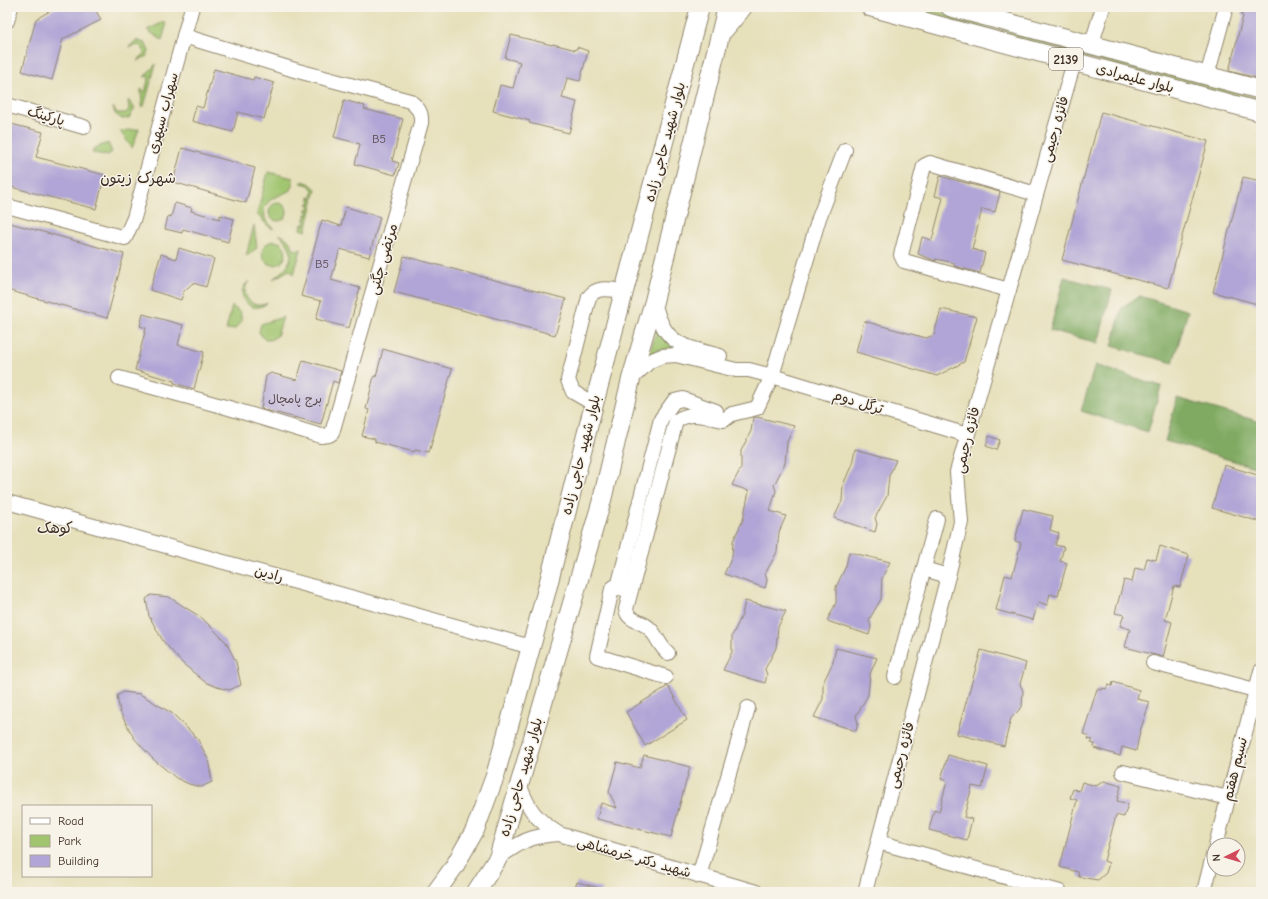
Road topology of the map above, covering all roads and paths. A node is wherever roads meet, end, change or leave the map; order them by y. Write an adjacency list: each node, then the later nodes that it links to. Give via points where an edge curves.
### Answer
1 (11, 7): 11 (street)
2 (192, 7): 12 (street, سهراب سپهری)
3 (727, 7): 13 (main road, بلوار شهید حاجی زاده)
4 (743, 7): 13 (main road)
5 (870, 7): 15 (main road, بلوار علیمرادی / 2139)
6 (950, 7): 9 (main road, بلوار علیمرادی / 2139)
7 (1103, 7): 14 (street)
8 (1226, 7): 16 (street)
9 (977, 10): 14 (main road, بلوار علیمرادی / 2139)
10 (698, 11): 25 (main road, بلوار شهید حاجی زاده)
11 (7, 21)
12 (184, 36): 23 (street, سهراب سپهری, via 134,218 125,238); 29 (street, مرتضی چگنی, via 298,71 410,101 419,109 421,123 332,433 321,436)
13 (720, 36): 26 (main road, بلوار شهید حاجی زاده)
14 (1092, 43): 16 (main road, بلوار علیمرادی / 2139)
15 (1074, 62): 19 (main road, بلوار علیمرادی / 2139); 22 (street, فائزه رحیمی)
16 (1207, 76): 17 (main road, بلوار علیمرادی / 2139)
17 (1261, 90)
18 (7, 105): 20 (street, پارکینگ)
19 (1261, 112)
20 (84, 127)
21 (845, 150): 28 (street, via 819,218)
22 (1036, 194): 24 (street, فائزه رحیمی); 24 (street, via 930,163 924,166 902,259)
23 (7, 206)
24 (1009, 290): 33 (street, فائزه رحیمی)
25 (625, 291): 31 (main road, بلوار شهید حاجی زاده); 32 (street, via 599,289 589,297 568,380 573,392)
26 (654, 301): 27 (street, ترگل دوم, via 660,325 670,337 689,347 735,361); 30 (main road, بلوار شهید حاجی زاده)
27 (749, 370): 28 (street, ترگل دوم); 30 (street, ترگل دوم, via 736,370 676,355 662,356 650,361)
28 (772, 376): 33 (street, ترگل دوم); 38 (street, via 757,408 732,414 712,410 683,399 674,401 664,414)
29 (119, 378)
30 (630, 385): 31 (main road, via 617,381); 48 (main road, بلوار شهید حاجی زاده, via 602,500)
31 (599, 386): 32 (main road, بلوار شهید حاجی زاده)
32 (594, 404): 39 (main road, بلوار شهید حاجی زاده)
33 (967, 436): 37 (street, فائزه رحیمی, via 957,472 960,522)
34 (7, 502): 39 (street, رادین)
35 (937, 519): 36 (street)
36 (924, 569): 37 (street); 44 (street)
37 (948, 576): 52 (street, فائزه رحیمی)
38 (624, 589): 40 (street, via 627,614 649,628); 43 (street, via 612,587 597,656)
39 (531, 646): 56 (main road, بلوار شهید حاجی زاده, via 495,776 475,830)
40 (668, 653)
41 (1152, 663): 45 (street)
42 (1261, 671): 45 (street, نسیم هفتم)
43 (666, 677)
44 (895, 677)
45 (1255, 690): 49 (street, نسیم هفتم)
46 (748, 708): 54 (street)
47 (1123, 772): 49 (street)
48 (519, 784): 50 (street, شهید دکتر خرمشاهی, via 533,814); 53 (main road, بلوار شهید حاجی زاده)
49 (1228, 798): 51 (street, نسیم هفتم)
50 (559, 834): 53 (street, شهید دکتر خرمشاهی, via 530,838); 54 (street, شهید دکتر خرمشاهی)
51 (1218, 837)
52 (878, 842): 60 (street, فائزه رحیمی); 61 (street)
53 (498, 858): 57 (main road, بلوار شهید حاجی زاده); 58 (main road)
54 (699, 876): 59 (street, شهید دکتر خرمشاهی)
55 (1208, 877): 62 (street)
56 (436, 892)
57 (476, 892)
58 (490, 892)
59 (756, 892)
60 (865, 892)
61 (1060, 892)
62 (1204, 892)

